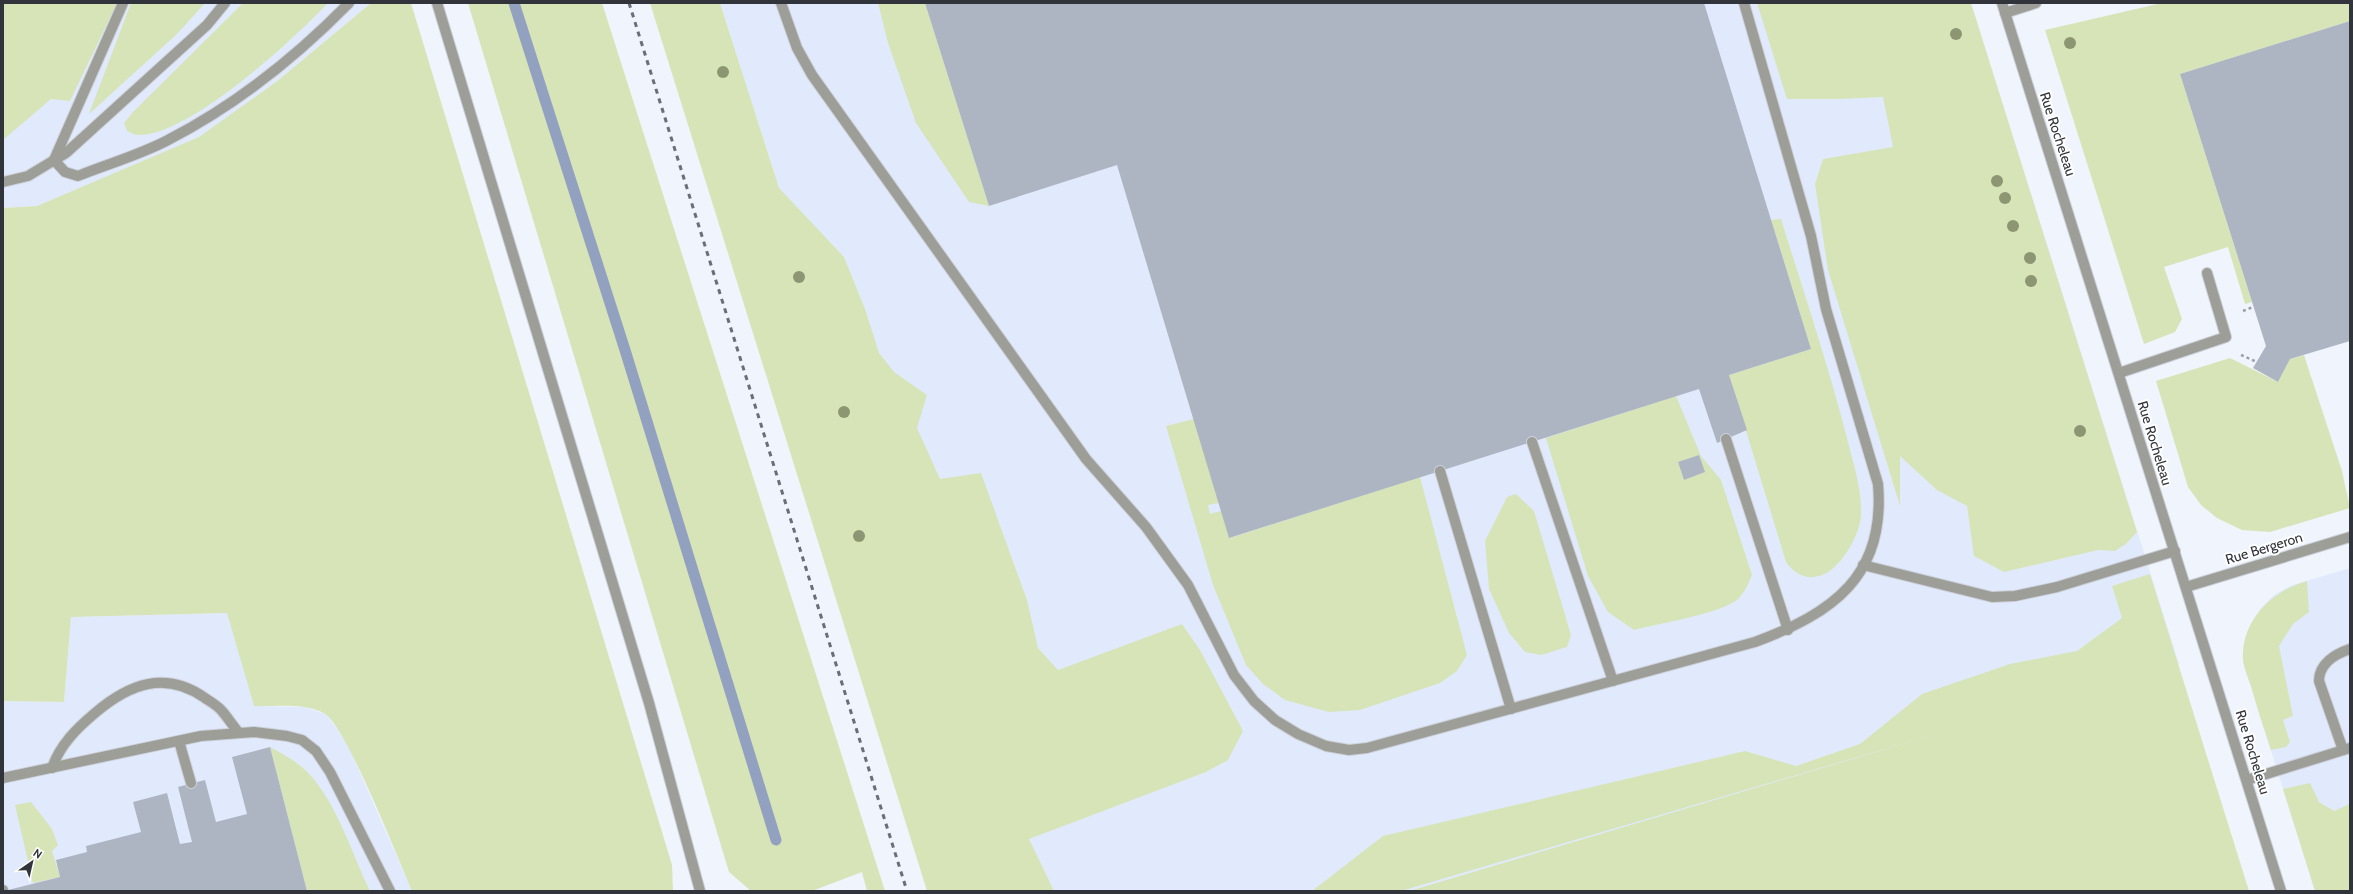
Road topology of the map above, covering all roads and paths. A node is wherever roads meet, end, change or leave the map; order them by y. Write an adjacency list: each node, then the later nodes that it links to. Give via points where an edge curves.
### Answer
1 (123, 3): 9 (street)
2 (225, 3): 9 (street, via 207,25 66,153)
3 (349, 3): 9 (street, via 286,62 218,112 167,141 78,176 65,172)
4 (437, 3): 36 (street, via 649,703)
5 (781, 3): 27 (street, via 797,48 812,75 1086,459 1146,526 1188,585 1234,675 1254,701 1298,734 1326,746 1350,750 1367,748)
6 (1744, 3): 22 (street, via 1811,236 1826,309 1878,484 1880,506 1876,539)
7 (2036, 3): 8 (street)
8 (2003, 8): 16 (street, Rue Rocheleau)
9 (54, 160): 10 (street, via 28,176)
10 (3, 182)
11 (2207, 273): 16 (street, via 2226,337)
12 (2253, 307): 13 (path)
13 (2246, 310)
14 (2241, 354): 15 (path)
15 (2257, 362)
16 (2119, 373): 21 (street, Rue Rocheleau)
17 (1726, 439): 24 (street)
18 (1532, 442): 26 (street)
19 (1440, 471): 27 (street)
20 (2350, 537): 23 (street, Rue Bergeron)
21 (2175, 550): 22 (street, via 2057,587 2015,596 1992,597); 23 (street, Rue Rocheleau)
22 (1863, 565): 24 (street, via 1842,595)
23 (2186, 586): 33 (street, Rue Rocheleau)
24 (1788, 630): 26 (street, via 1755,642)
25 (2350, 649): 30 (street, via 2330,659 2319,675 2319,681)
26 (1613, 681): 27 (street)
27 (1511, 709)
28 (239, 733): 29 (street, via 201,736); 31 (street, via 222,710 197,692 174,684 152,682 131,688 106,703 75,730 57,754); 35 (street, via 287,736 302,740 316,751 330,772)
29 (179, 741): 31 (street); 34 (street)
30 (2346, 749): 33 (street)
31 (52, 768): 32 (street)
32 (3, 778)
33 (2247, 780): 37 (street, Rue Rocheleau)
34 (191, 783)
35 (390, 891)
36 (700, 891)
37 (2281, 891)

